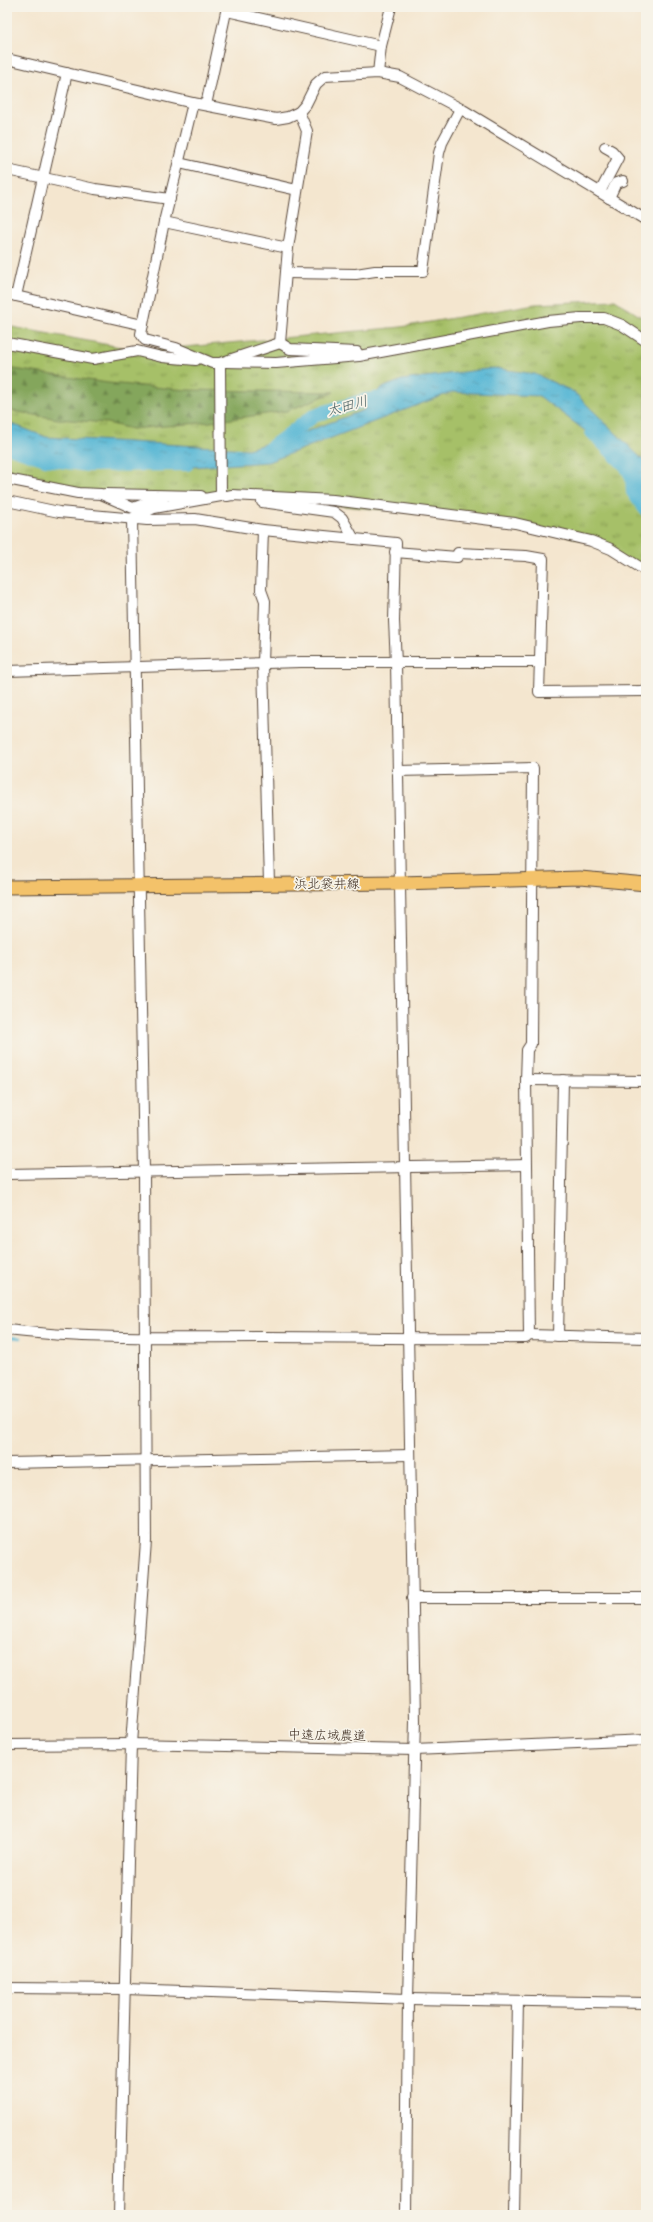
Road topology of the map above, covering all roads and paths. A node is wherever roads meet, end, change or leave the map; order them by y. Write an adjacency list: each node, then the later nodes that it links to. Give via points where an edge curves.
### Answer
1 (391, 7): 3 (street)
2 (227, 9): 3 (street); 8 (street)
3 (381, 46): 6 (street)
4 (7, 59): 5 (street)
5 (67, 73): 7 (street); 14 (street)
6 (378, 73): 9 (street, via 400,77); 10 (street, via 325,76 316,84)
7 (193, 103): 8 (street); 12 (street)
8 (206, 105): 10 (street, via 276,119)
9 (460, 109): 17 (street); 23 (street, via 439,153 423,271 375,271 356,274)
10 (299, 112): 16 (street, via 307,132)
11 (605, 147): 17 (street, via 618,158)
12 (179, 162): 16 (street); 19 (street)
13 (7, 170): 14 (street)
14 (43, 178): 19 (street, via 95,189); 24 (street)
15 (623, 181): 18 (street, via 616,183)
16 (297, 190): 22 (street)
17 (600, 192): 18 (street)
18 (609, 198): 20 (street)
19 (170, 199): 21 (street)
20 (646, 220)
21 (164, 222): 22 (street); 25 (street)
22 (288, 248): 23 (street)
23 (286, 273): 28 (street)
24 (11, 295): 25 (street)
25 (143, 325): 30 (street, via 141,334 145,340 176,348)
26 (646, 341): 29 (street, via 622,325 604,318 581,318 548,321)
27 (7, 343): 30 (street, via 93,359 137,351 167,358)
28 (280, 343): 29 (street, via 290,349); 31 (street, via 230,358)
29 (369, 354): 31 (street, via 284,363)
30 (200, 360): 31 (street)
31 (222, 364): 34 (street)
32 (7, 479): 33 (street, via 78,493)
33 (101, 494): 34 (street); 36 (street, via 133,508 150,502)
34 (221, 495): 36 (street); 39 (street, via 230,499 334,512 342,518); 41 (street, via 333,500 515,523 591,541 611,549)
35 (7, 501): 37 (street, via 59,512)
36 (188, 503): 37 (street, via 154,508)
37 (132, 519): 38 (street, via 195,520); 45 (street)
38 (263, 530): 39 (street); 44 (street)
39 (354, 538): 40 (street, via 396,543)
40 (395, 552): 42 (street, via 457,557 458,553 526,556 543,559); 43 (street)
41 (646, 571)
42 (540, 662): 43 (street); 47 (street, via 539,692)
43 (396, 663): 44 (street); 48 (street)
44 (263, 664): 45 (street); 50 (street)
45 (134, 667): 46 (street); 52 (street)
46 (7, 671)
47 (646, 691)
48 (397, 771): 49 (street, via 533,768); 51 (street)
49 (532, 880): 51 (main road, 浜北袋井線); 53 (main road, 浜北袋井線, via 580,878); 55 (street, via 531,1044 526,1050)
50 (269, 883): 51 (main road, 浜北袋井線); 52 (main road, 浜北袋井線)
51 (400, 883): 59 (street)
52 (138, 884): 54 (main road, 浜北袋井線); 60 (street)
53 (646, 884)
54 (7, 887)
55 (526, 1080): 56 (street); 58 (street)
56 (563, 1080): 57 (street); 64 (street)
57 (646, 1081)
58 (527, 1165): 59 (street); 63 (street)
59 (405, 1167): 60 (street); 66 (street)
60 (144, 1171): 61 (street); 65 (street)
61 (7, 1174)
62 (7, 1330): 65 (street, via 79,1337)
63 (529, 1335): 64 (street); 66 (street, via 526,1338)
64 (558, 1336): 67 (street)
65 (144, 1337): 66 (street); 69 (street)
66 (408, 1337): 68 (street)
67 (646, 1338)
68 (410, 1455): 69 (street); 71 (street)
69 (146, 1460): 70 (street); 74 (street, via 146,1541)
70 (7, 1463)
71 (412, 1598): 72 (street); 76 (street)
72 (646, 1598)
73 (646, 1740): 76 (street, 中遠広域農道)
74 (131, 1744): 75 (street, 中遠広域農道); 76 (street, 中遠広域農道); 78 (street)
75 (7, 1745)
76 (414, 1750): 79 (street)
77 (7, 1988): 78 (street)
78 (126, 1989): 79 (street); 82 (street)
79 (408, 2000): 80 (street); 83 (street)
80 (518, 2001): 81 (street); 84 (street)
81 (646, 2003)
82 (120, 2215)
83 (406, 2215)
84 (514, 2215)

